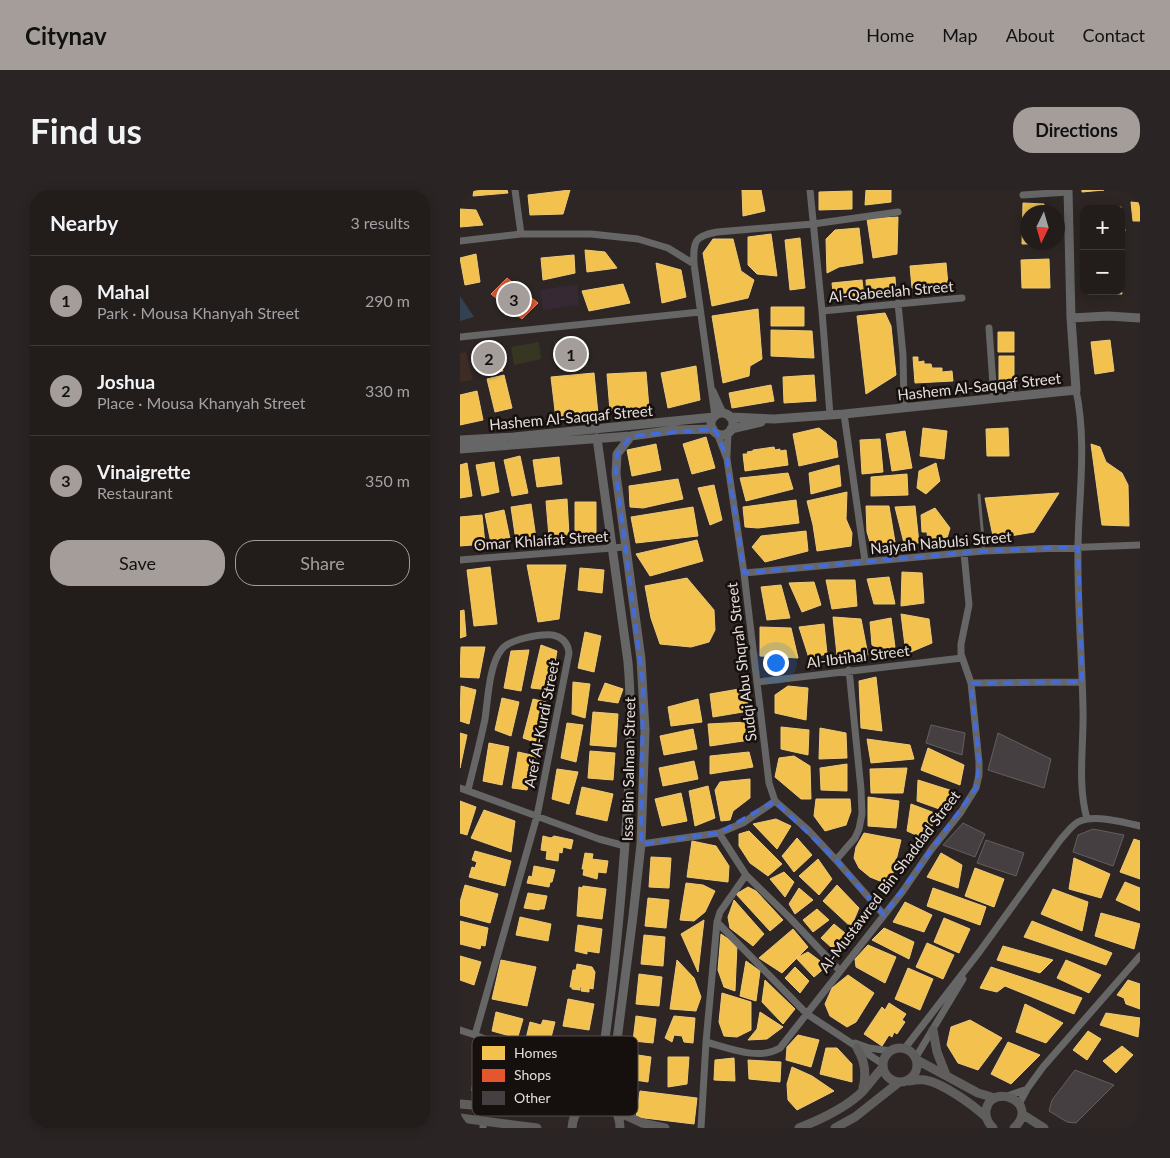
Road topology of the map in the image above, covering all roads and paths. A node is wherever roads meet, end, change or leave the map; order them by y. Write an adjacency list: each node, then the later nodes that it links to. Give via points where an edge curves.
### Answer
1 (515, 190): 7 (street)
2 (810, 190): 6 (street, Al-Qabeelah Street)
3 (1068, 191): 4 (street); 14 (street, Hashem Al-Saqqaf Street)
4 (1023, 195)
5 (898, 212): 6 (street)
6 (813, 224): 9 (street, via 708,234 695,243); 12 (street, Al-Qabeelah Street)
7 (521, 234): 8 (street); 9 (street, via 592,234 629,238 668,248)
8 (460, 241)
9 (694, 264): 13 (street)
10 (962, 298): 11 (street, Al-Qabeelah Street)
11 (898, 303): 12 (street, Al-Qabeelah Street); 20 (street)
12 (822, 311): 22 (street, Al-Qabeelah Street)
13 (700, 312): 17 (street); 23 (street, via 710,386)
14 (1071, 318): 15 (street); 18 (street, Hashem Al-Saqqaf Street)
15 (1140, 318)
16 (989, 328): 19 (street)
17 (460, 337)
18 (1076, 390): 19 (street, Hashem Al-Saqqaf Street); 34 (street, via 1082,434)
19 (994, 398): 20 (street, Hashem Al-Saqqaf Street)
20 (904, 407): 21 (street, Hashem Al-Saqqaf Street)
21 (844, 414): 22 (street, Hashem Al-Saqqaf Street); 40 (street)
22 (830, 415): 24 (street, Hashem Al-Saqqaf Street)
23 (720, 416): 24 (street, Hashem Al-Saqqaf Street); 25 (street, via 711,423); 26 (street, via 732,425); 29 (street, Hashem Al-Saqqaf Street)
24 (774, 419): 26 (street, Hashem Al-Saqqaf Street)
25 (715, 431): 26 (street, via 721,434); 27 (street, Hashem Al-Saqqaf Street, via 674,430); 31 (street, Sudqi Abu Shqrah Street)
26 (730, 431): 31 (street, Sudqi Abu Shqrah Street)
27 (630, 436): 28 (street, Hashem Al-Saqqaf Street); 35 (street, Issa Bin Salman Street, via 617,454 616,463)
28 (597, 438): 30 (street, Hashem Al-Saqqaf Street); 36 (street, Issa Bin Salman Street)
29 (460, 440)
30 (460, 449)
31 (727, 459): 41 (street, Sudqi Abu Shqrah Street)
32 (979, 496): 37 (lane)
33 (1140, 545): 34 (street, Najyah Nabulsi Street)
34 (1078, 546): 37 (street, Najyah Nabulsi Street); 45 (street)
35 (624, 547): 36 (street, Omar Khlaifat Street); 48 (street, Issa Bin Salman Street, via 643,675)
36 (612, 548): 39 (street, Omar Khlaifat Street); 47 (street, Issa Bin Salman Street, via 628,662)
37 (984, 551): 38 (street, Najyah Nabulsi Street)
38 (964, 553): 40 (street, Najyah Nabulsi Street); 42 (street, Al-Mustawred Bin Shaddad Street, via 969,605 961,644)
39 (460, 560)
40 (865, 561): 41 (street, Najyah Nabulsi Street)
41 (744, 573): 44 (street, Sudqi Abu Shqrah Street)
42 (962, 658): 43 (street, Al-Ibtihal Street); 46 (street, Al-Mustawred Bin Shaddad Street)
43 (849, 670): 44 (street, Al-Ibtihal Street); 58 (street, via 862,814 855,838)
44 (758, 682): 51 (street, Sudqi Abu Shqrah Street, via 769,783)
45 (1082, 682): 46 (street); 53 (street, via 1084,736 1080,779)
46 (971, 683): 60 (street, Al-Mustawred Bin Shaddad Street, via 980,762 976,788)
47 (631, 740): 48 (street); 57 (street, Issa Bin Salman Street)
48 (644, 742): 56 (street, Issa Bin Salman Street)
49 (460, 788): 50 (street)
50 (468, 790): 52 (street); 52 (street, Aref Al-Kurdi Street, via 499,652 520,639 549,635 559,637 566,643 569,653)
51 (775, 801): 55 (street, via 743,823); 58 (street)
52 (537, 816): 57 (street); 68 (street)
53 (1087, 819): 54 (street); 62 (street, via 1076,823 1061,839)
54 (1140, 826)
55 (719, 833): 56 (street); 59 (street)
56 (641, 844): 70 (street, Issa Bin Salman Street)
57 (625, 846): 69 (street, Issa Bin Salman Street)
58 (836, 860): 60 (street)
59 (746, 875): 61 (street, via 720,912); 64 (street)
60 (884, 916): 64 (street, Al-Mustawred Bin Shaddad Street)
61 (717, 922): 65 (street); 72 (street)
62 (980, 951): 67 (street); 74 (street)
63 (1140, 956): 81 (street)
64 (840, 971): 65 (street, Al-Mustawred Bin Shaddad Street)
65 (807, 1014): 71 (street); 72 (street, Al-Mustawred Bin Shaddad Street, via 780,1048 772,1053 751,1053)
66 (460, 1030): 68 (street)
67 (933, 1030): 76 (street); 78 (main road)
68 (475, 1035)
69 (604, 1036)
70 (618, 1036)
71 (841, 1037): 73 (street); 75 (street, via 869,1048)
72 (706, 1042): 93 (street)
73 (857, 1048): 77 (street); 82 (main road, via 865,1069)
74 (905, 1048): 75 (main road); 76 (main road)
75 (891, 1050): 77 (main road)
76 (917, 1059): 78 (main road); 79 (main road, via 917,1072)
77 (883, 1065): 80 (main road, via 886,1076); 82 (main road)
78 (946, 1075): 84 (main road, via 978,1093)
79 (908, 1081): 80 (main road); 89 (main road, via 932,1082 973,1105)
80 (898, 1083): 95 (main road, via 855,1117)
81 (1027, 1089): 83 (street); 85 (street)
82 (862, 1092): 94 (main road, via 831,1113)
83 (1007, 1096): 84 (main road); 85 (main road)
84 (995, 1098): 89 (main road, via 988,1106)
85 (1019, 1104): 86 (main road)
86 (1022, 1114): 97 (main road); 98 (main road)
87 (629, 1116): 92 (main road, via 642,1123)
88 (460, 1118): 90 (main road)
89 (985, 1122): 96 (main road)
90 (483, 1124): 91 (main road)
91 (537, 1128)
92 (665, 1128)
93 (702, 1128)
94 (800, 1128)
95 (835, 1128)
96 (993, 1128)
97 (1014, 1128)
98 (1044, 1128)

